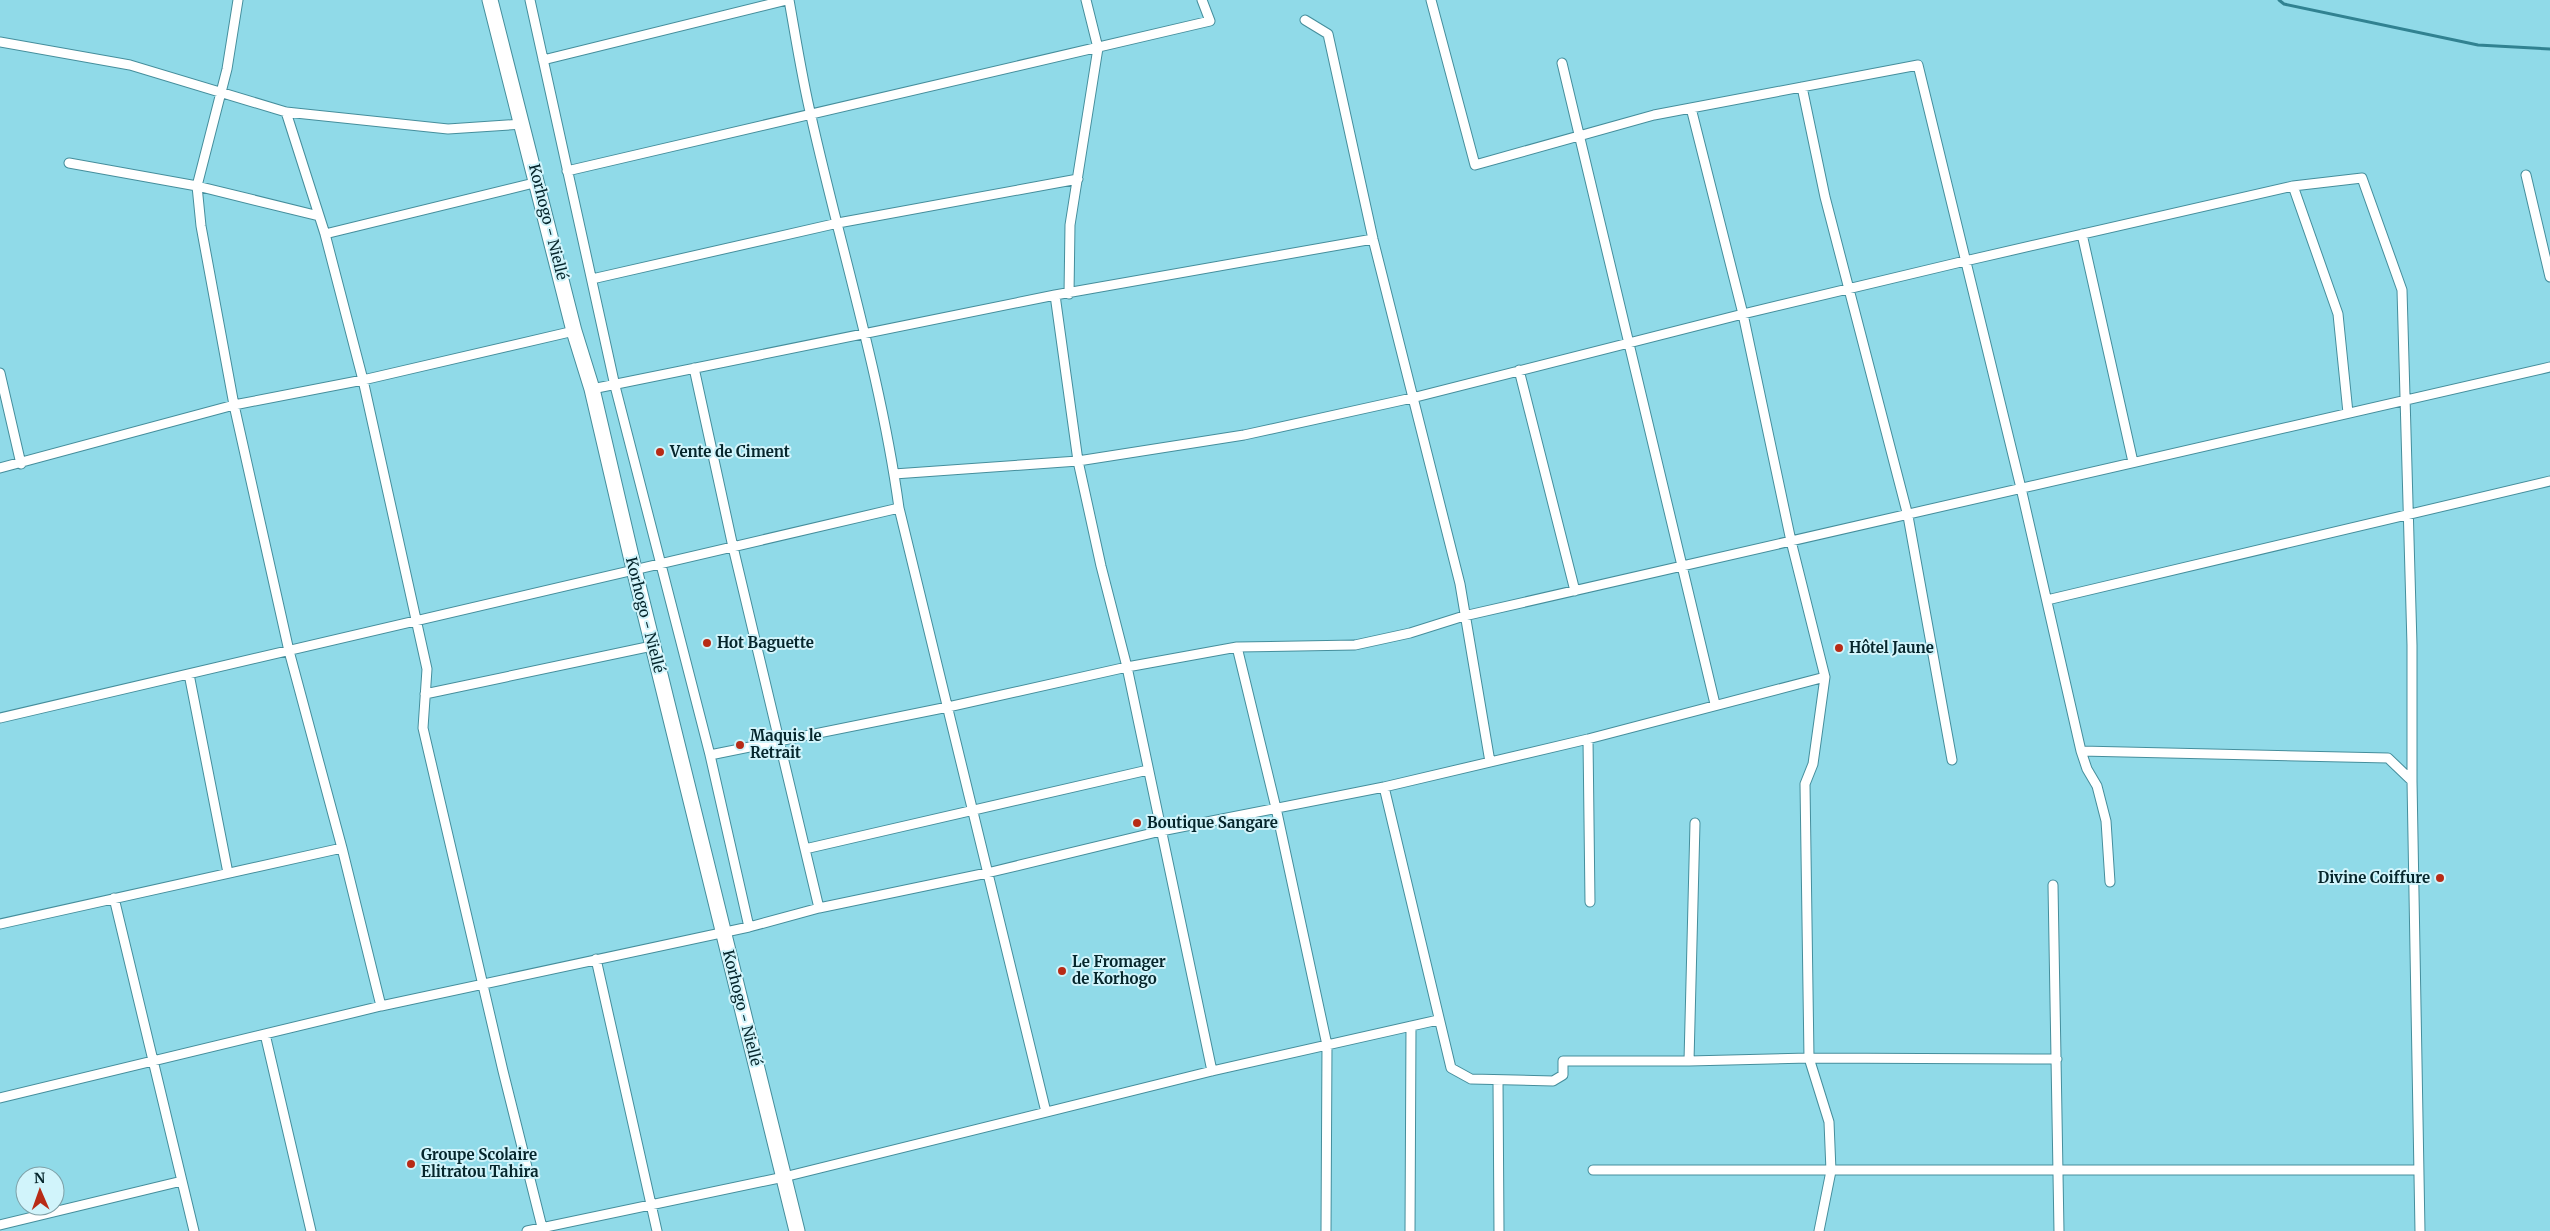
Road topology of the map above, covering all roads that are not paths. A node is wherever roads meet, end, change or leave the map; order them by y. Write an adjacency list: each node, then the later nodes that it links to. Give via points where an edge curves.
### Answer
1 (238, 0): 14 (street)
2 (490, 0): 18 (main road, Korhogo - Niellé)
3 (530, 0): 11 (street)
4 (788, 0): 11 (street); 17 (street)
5 (1086, 0): 10 (street)
6 (1202, 0): 10 (street, via 1210,21)
7 (1431, 0): 19 (street, via 1475,165)
8 (1304, 20): 31 (street, via 1328,34)
9 (0, 42): 14 (street, via 130,65)
10 (1098, 48): 17 (street); 23 (street)
11 (543, 60): 21 (street)
12 (1562, 63): 19 (street)
13 (1802, 87): 15 (street); 32 (street, via 1918,65); 35 (street)
14 (220, 94): 16 (street); 25 (street)
15 (1691, 108): 19 (street); 38 (street)
16 (286, 112): 18 (street, via 448,128); 27 (street)
17 (811, 115): 21 (street); 28 (street)
18 (523, 124): 24 (main road, Korhogo - Niellé)
19 (1579, 135): 41 (street)
20 (69, 163): 25 (street)
21 (567, 171): 34 (street)
22 (2526, 175): 33 (street)
23 (1078, 179): 28 (street); 36 (street, via 1070,225)
24 (538, 182): 29 (street); 39 (main road, Korhogo - Niellé)
25 (198, 186): 27 (street); 51 (street, via 201,226)
26 (2293, 186): 30 (street); 50 (street, via 2362,178 2402,290); 52 (street, via 2338,314)
27 (320, 216): 29 (street)
28 (838, 223): 34 (street); 40 (street)
29 (325, 234): 46 (street)
30 (2082, 234): 32 (street); 54 (street)
31 (1373, 239): 36 (street); 49 (street)
32 (1965, 261): 35 (street); 59 (street)
33 (2550, 277)
34 (592, 279): 47 (street)
35 (1848, 288): 38 (street); 62 (street)
36 (1069, 294): 37 (street)
37 (1055, 295): 40 (street); 53 (street)
38 (1743, 314): 41 (street); 63 (street)
39 (574, 331): 46 (street); 48 (main road, Korhogo - Niellé)
40 (863, 332): 43 (street); 57 (street)
41 (1630, 342): 44 (street); 66 (street)
42 (2550, 367): 50 (street)
43 (694, 368): 47 (street); 64 (street)
44 (1519, 370): 49 (street); 68 (street)
45 (0, 373): 55 (street)
46 (363, 380): 51 (street); 71 (street)
47 (615, 386): 48 (street); 65 (street)
48 (592, 389): 67 (main road, Korhogo - Niellé)
49 (1412, 398): 53 (street, via 1244,435); 70 (street, via 1460,584)
50 (2405, 400): 52 (street); 61 (street)
51 (234, 405): 55 (street); 74 (street)
52 (2348, 413): 54 (street)
53 (1078, 461): 57 (street); 75 (street)
54 (2133, 462): 59 (street)
55 (20, 464): 56 (street)
56 (0, 468)
57 (894, 474): 60 (street)
58 (2550, 481): 61 (street)
59 (2021, 488): 62 (street); 69 (street)
60 (899, 508): 64 (street); 80 (street)
61 (2409, 514): 69 (street); 89 (street)
62 (1908, 516): 63 (street); 86 (street)
63 (1791, 541): 66 (street); 77 (street)
64 (734, 547): 65 (street); 83 (street)
65 (661, 564): 67 (street); 85 (street)
66 (1684, 566): 68 (street); 79 (street)
67 (634, 569): 71 (street); 72 (main road, Korhogo - Niellé)
68 (1574, 591): 70 (street)
69 (2047, 600): 84 (street)
70 (1464, 616): 73 (street, via 1355,644); 87 (street)
71 (416, 622): 74 (street); 78 (street, via 427,668)
72 (652, 646): 78 (street); 106 (main road, Korhogo - Niellé)
73 (1237, 648): 75 (street); 91 (street)
74 (289, 651): 76 (street); 95 (street)
75 (1128, 667): 80 (street); 88 (street)
76 (189, 674): 81 (street); 97 (street)
77 (1825, 677): 79 (street); 114 (street, via 1814,764 1805,784)
78 (425, 694): 108 (street, via 423,728)
79 (1715, 704): 82 (street)
80 (948, 707): 83 (street); 92 (street)
81 (0, 718)
82 (1588, 739): 87 (street); 102 (street)
83 (778, 740): 85 (street); 96 (street)
84 (2081, 751): 89 (street, via 2388,758); 99 (street, via 2086,769 2097,786 2106,820)
85 (710, 755): 105 (street)
86 (1952, 760)
87 (1490, 762): 90 (street)
88 (1148, 770): 92 (street); 94 (street)
89 (2412, 781): 124 (street)
90 (1384, 787): 91 (street); 110 (street)
91 (1276, 808): 94 (street); 113 (street)
92 (972, 810): 96 (street); 98 (street)
93 (1695, 823): 116 (street)
94 (1162, 831): 98 (street); 118 (street)
95 (342, 848): 97 (street); 109 (street)
96 (805, 849): 103 (street)
97 (228, 873): 101 (street)
98 (987, 873): 103 (street); 121 (street)
99 (2110, 882)
100 (2053, 885): 115 (street)
101 (114, 898): 104 (street); 117 (street)
102 (1590, 902)
103 (819, 908): 105 (street)
104 (0, 924)
105 (749, 927): 106 (street)
106 (722, 931): 107 (street); 126 (main road, Korhogo - Niellé)
107 (596, 960): 108 (street); 128 (street)
108 (484, 985): 109 (street); 130 (street)
109 (381, 1006): 112 (street)
110 (1438, 1020): 111 (street); 119 (street, via 1451,1068 1472,1079)
111 (1411, 1026): 113 (street); 137 (street)
112 (265, 1034): 117 (street); 132 (street)
113 (1327, 1045): 118 (street); 136 (street)
114 (1809, 1058): 115 (street); 116 (street); 125 (street, via 1829,1122)
115 (2057, 1059): 122 (street)
116 (1689, 1061): 119 (street, via 1564,1061 1563,1075 1553,1081)
117 (154, 1062): 120 (street); 127 (street)
118 (1212, 1071): 121 (street)
119 (1498, 1081): 138 (street)
120 (0, 1098)
121 (1046, 1112): 126 (street)
122 (2058, 1169): 124 (street); 125 (street); 140 (street)
123 (1593, 1170): 125 (street)
124 (2417, 1170): 141 (street)
125 (1831, 1171): 139 (street)
126 (784, 1177): 128 (street); 135 (main road, Korhogo - Niellé)
127 (182, 1181): 129 (street); 131 (street)
128 (652, 1205): 130 (street); 134 (street)
129 (0, 1224)
130 (543, 1229): 133 (street)
131 (194, 1231)
132 (311, 1231)
133 (527, 1231)
134 (657, 1231)
135 (797, 1231)
136 (1326, 1231)
137 (1410, 1231)
138 (1498, 1231)
139 (1819, 1231)
140 (2060, 1231)
141 (2420, 1231)

